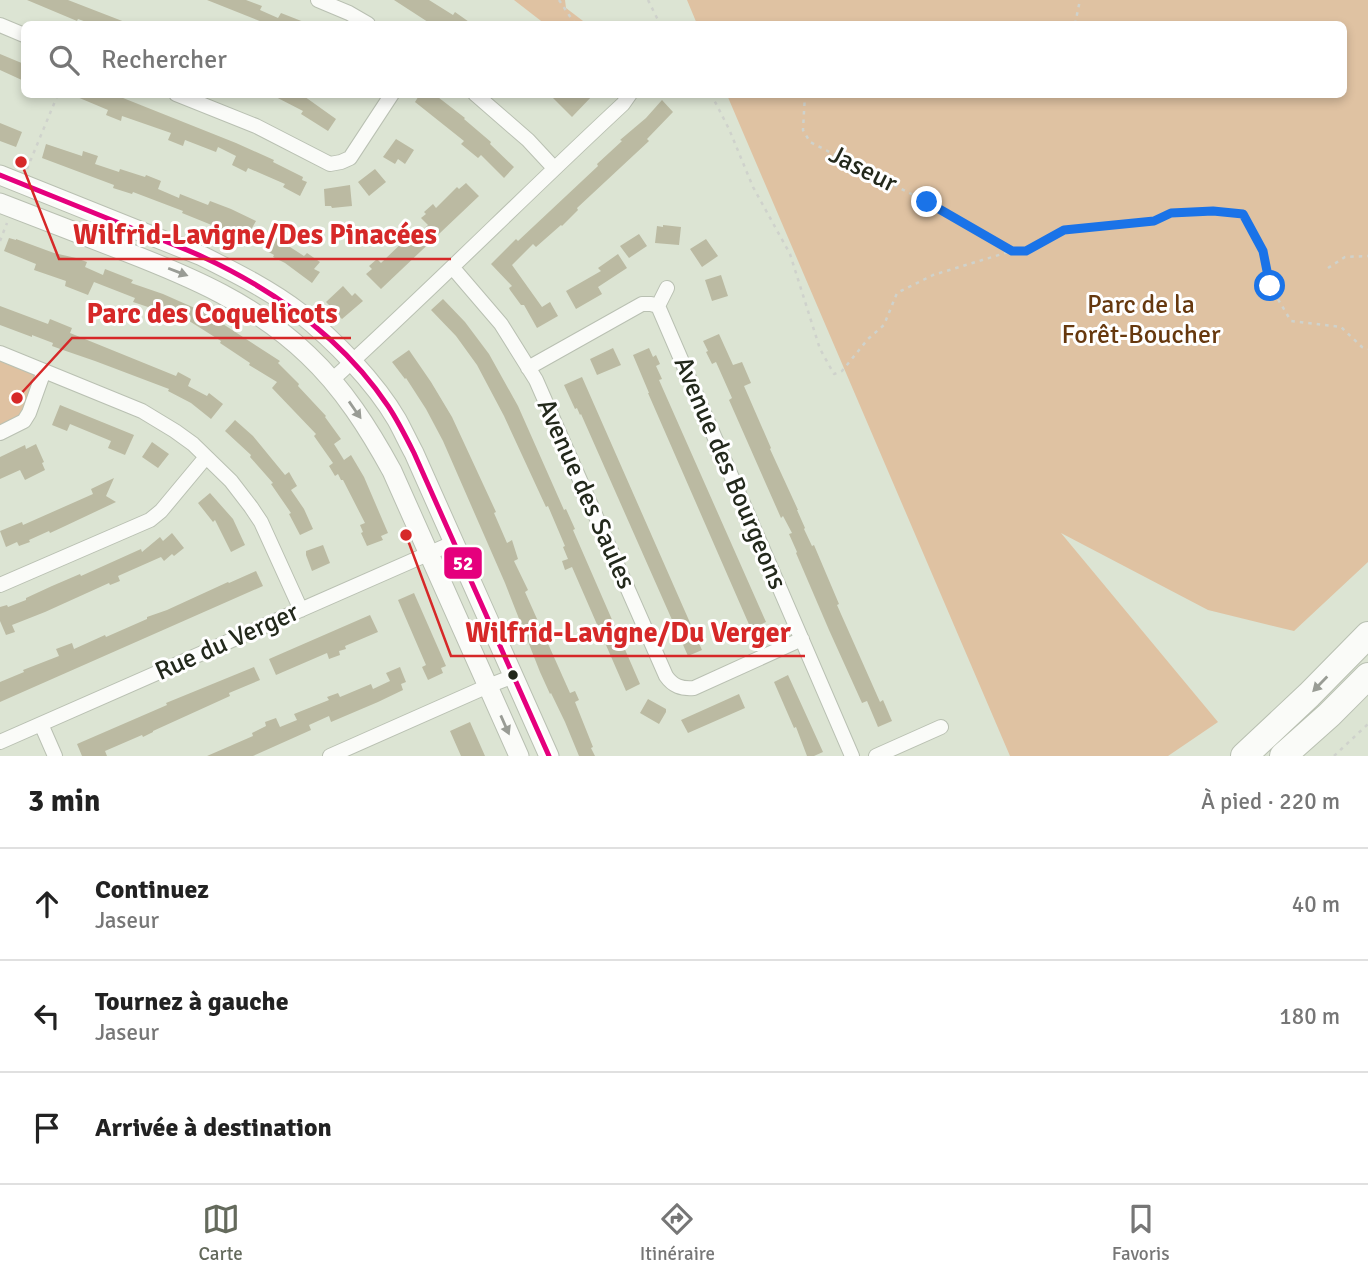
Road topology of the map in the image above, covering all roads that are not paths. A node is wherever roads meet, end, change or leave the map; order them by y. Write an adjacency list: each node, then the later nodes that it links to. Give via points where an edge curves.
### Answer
1 (318, 0): 2 (street)
2 (363, 21)
3 (0, 25): 4 (street)
4 (21, 34)
5 (186, 98): 6 (street, via 256,126 330,164 350,158)
6 (389, 98)
7 (480, 98): 9 (street)
8 (627, 98): 9 (street)
9 (554, 168): 12 (street)
10 (0, 175): 16 (street, via 233,271 299,312)
11 (5, 211): 19 (street, one-way to 19, via 189,276 220,292 276,327)
12 (453, 268): 16 (street); 17 (street, Avenue des Saules, via 501,324)
13 (667, 288): 14 (street)
14 (658, 306): 17 (street, via 642,304); 27 (street, Avenue des Bourgeons)
15 (0, 353): 18 (street)
16 (352, 362): 19 (street); 22 (street, via 396,418)
17 (528, 368): 27 (street, Avenue des Saules, via 671,682 694,688)
18 (44, 371): 20 (street, via 24,421); 21 (street, via 142,411)
19 (332, 380): 23 (street, one-way to 23, via 373,436)
20 (0, 433)
21 (206, 457): 24 (street, via 150,520); 25 (street, via 231,481 261,522)
22 (455, 542): 23 (street, Rue du Verger); 28 (street)
23 (428, 554): 25 (street, Rue du Verger); 30 (street)
24 (0, 585)
25 (301, 610): 31 (street, Rue du Verger)
26 (1368, 635): 41 (highway, one-way to 41)
27 (802, 639): 39 (street, Avenue des Bourgeons)
28 (514, 676): 30 (street); 38 (street)
29 (1368, 676): 42 (highway)
30 (488, 686): 34 (street); 37 (street, one-way to 37)
31 (41, 724): 33 (street, Rue du Verger); 35 (street)
32 (941, 727): 40 (street)
33 (0, 742)
34 (357, 750): 36 (street)
35 (55, 756)
36 (330, 756)
37 (519, 756)
38 (549, 756)
39 (852, 756)
40 (876, 756)
41 (1244, 756)
42 (1283, 756)

